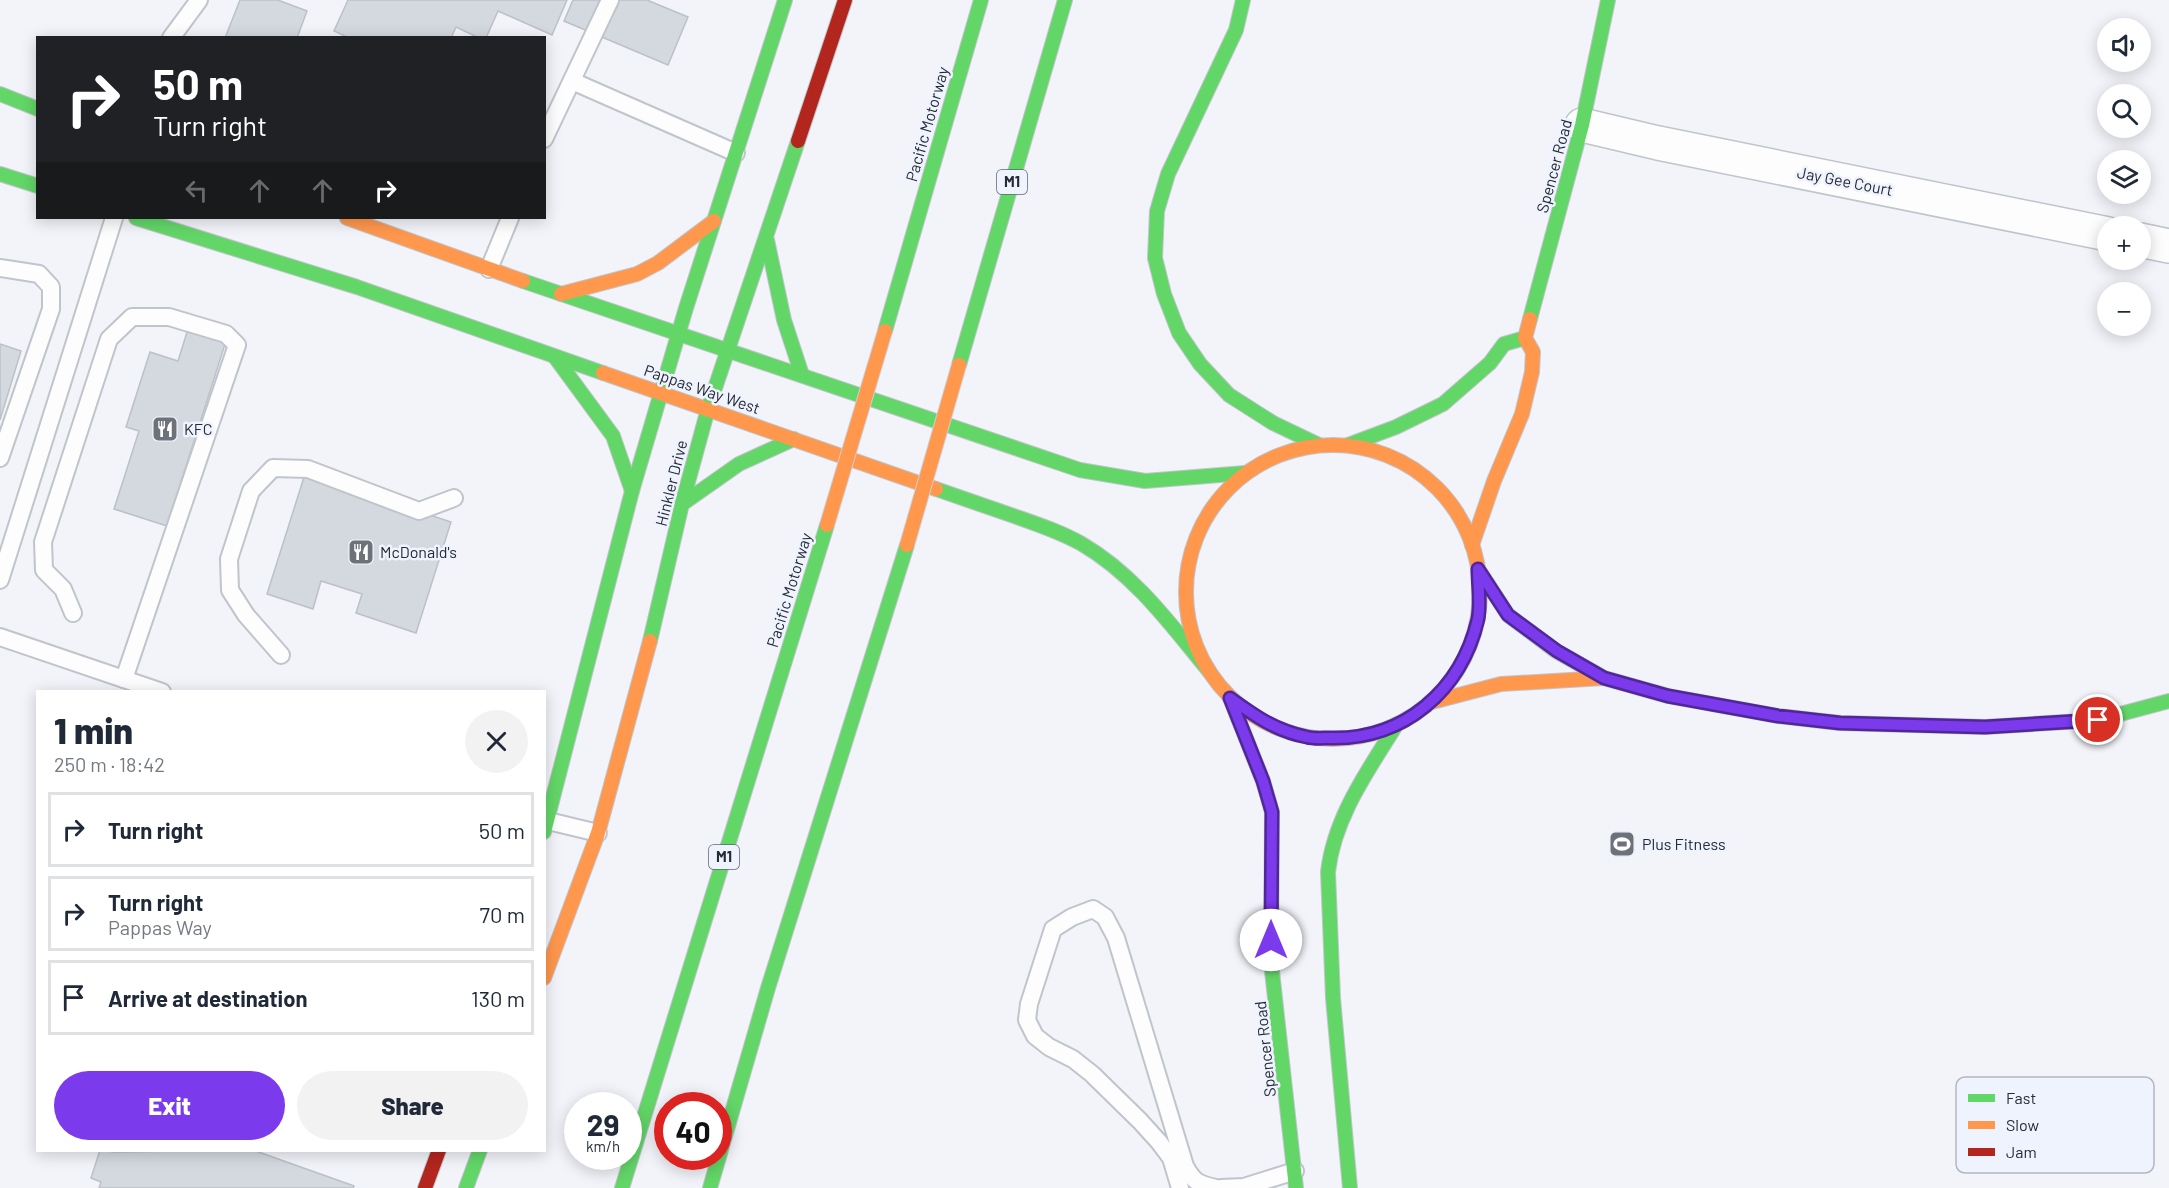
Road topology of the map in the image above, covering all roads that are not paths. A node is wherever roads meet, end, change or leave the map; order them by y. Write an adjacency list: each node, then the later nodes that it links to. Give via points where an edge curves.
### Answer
1 (199, 0): 9 (lane)
2 (609, 0): 10 (lane)
3 (785, 0): 15 (main road, Hinkler Drive)
4 (845, 0): 24 (main road, Hinkler Drive)
5 (981, 0): 67 (main road, Pacific Motorway / M1, bridge, via 827,525)
6 (1065, 0): 68 (main road, M1, bridge, via 907,545 768,988)
7 (1243, 0): 38 (main road, via 1236,30 1168,174 1157,211 1155,258 1179,333 1200,364 1229,395 1273,423)
8 (1608, 0): 13 (main road, Spencer Road)
9 (172, 36)
10 (572, 81): 14 (lane); 15 (lane)
11 (0, 94): 12 (main road)
12 (36, 108)
13 (1582, 125): 23 (street, Jay Gee Court); 31 (main road, Spencer Road)
14 (546, 135)
15 (736, 153): 22 (main road, Hinkler Drive)
16 (0, 174): 17 (main road)
17 (36, 185)
18 (114, 219): 47 (lane)
19 (139, 219): 33 (main road, Pappas Way West, via 357,287)
20 (349, 219): 28 (main road)
21 (510, 219): 28 (lane)
22 (714, 221): 29 (main road, via 637,274); 30 (main road, Hinkler Drive)
23 (2097, 232)
24 (766, 236): 32 (main road, Hinkler Drive); 34 (main road, via 783,320)
25 (2151, 242): 26 (street)
26 (2169, 246)
27 (0, 268): 40 (lane, via 39,274 51,287 51,309)
28 (489, 269): 29 (main road)
29 (561, 294): 30 (main road)
30 (678, 332): 32 (main road); 35 (main road, Hinkler Drive)
31 (1525, 338): 39 (main road, via 1504,344 1490,363 1443,404); 45 (main road, Spencer Road, via 1533,352 1522,414)
32 (728, 349): 34 (main road); 36 (main road, Hinkler Drive)
33 (555, 357): 35 (main road, Pappas Way West); 42 (main road, via 613,436)
34 (802, 375): 41 (main road, via 1080,470 1145,481)
35 (661, 392): 36 (main road, Pappas Way West); 42 (main road, Hinkler Drive)
36 (708, 409): 37 (main road, Pappas Way West); 44 (main road, Hinkler Drive)
37 (794, 439): 44 (main road, via 739,464); 51 (main road, Pappas Way West, via 1048,528 1082,544 1120,571)
38 (1319, 445): 39 (main road); 41 (main road, via 1280,454)
39 (1348, 445): 45 (main road, via 1389,456 1425,477 1453,508)
40 (0, 458)
41 (1245, 473): 51 (main road, via 1214,504 1193,543 1185,586 1191,630)
42 (632, 492): 59 (main road, Hinkler Drive)
43 (454, 498): 50 (lane, via 420,511 308,469 273,468 251,491 229,559 230,590)
44 (682, 504): 60 (main road, Hinkler Drive, via 642,675)
45 (1472, 545): 46 (main road)
46 (1478, 569): 52 (main road, via 1508,615 1557,651); 57 (main road, via 1475,627 1462,664)
47 (0, 580)
48 (73, 613): 53 (lane, via 63,589 44,570 43,542 109,339 132,317 169,317 226,334 237,345)
49 (0, 637): 53 (lane)
50 (281, 655)
51 (1209, 671): 55 (main road)
52 (1604, 678): 56 (main road, via 1679,698 1840,723 1985,727 2098,720); 57 (main road, via 1501,684)
53 (124, 679): 54 (lane)
54 (156, 690)
55 (1230, 698): 58 (main road, via 1266,724 1308,738 1352,739); 64 (main road, Spencer Road, via 1272,812 1271,962)
56 (2169, 701)
57 (1432, 702): 58 (main road)
58 (1395, 727): 72 (main road, via 1356,792 1331,853 1328,884 1332,1001)
59 (546, 825): 60 (lane)
60 (598, 833): 61 (main road, Hinkler Drive)
61 (546, 973)
62 (438, 1152): 65 (main road)
63 (479, 1152): 66 (main road)
64 (1295, 1171): 70 (lane, via 1244,1187); 71 (main road, Spencer Road)
65 (426, 1188)
66 (466, 1188)
67 (622, 1188)
68 (710, 1188)
69 (1180, 1188): 70 (lane, via 1171,1158 1159,1142 1092,1074 1035,1036 1027,1020 1053,928 1094,909 1105,917 1119,950 1185,1166 1198,1184)
70 (1219, 1188)
71 (1296, 1188)
72 (1350, 1188)

